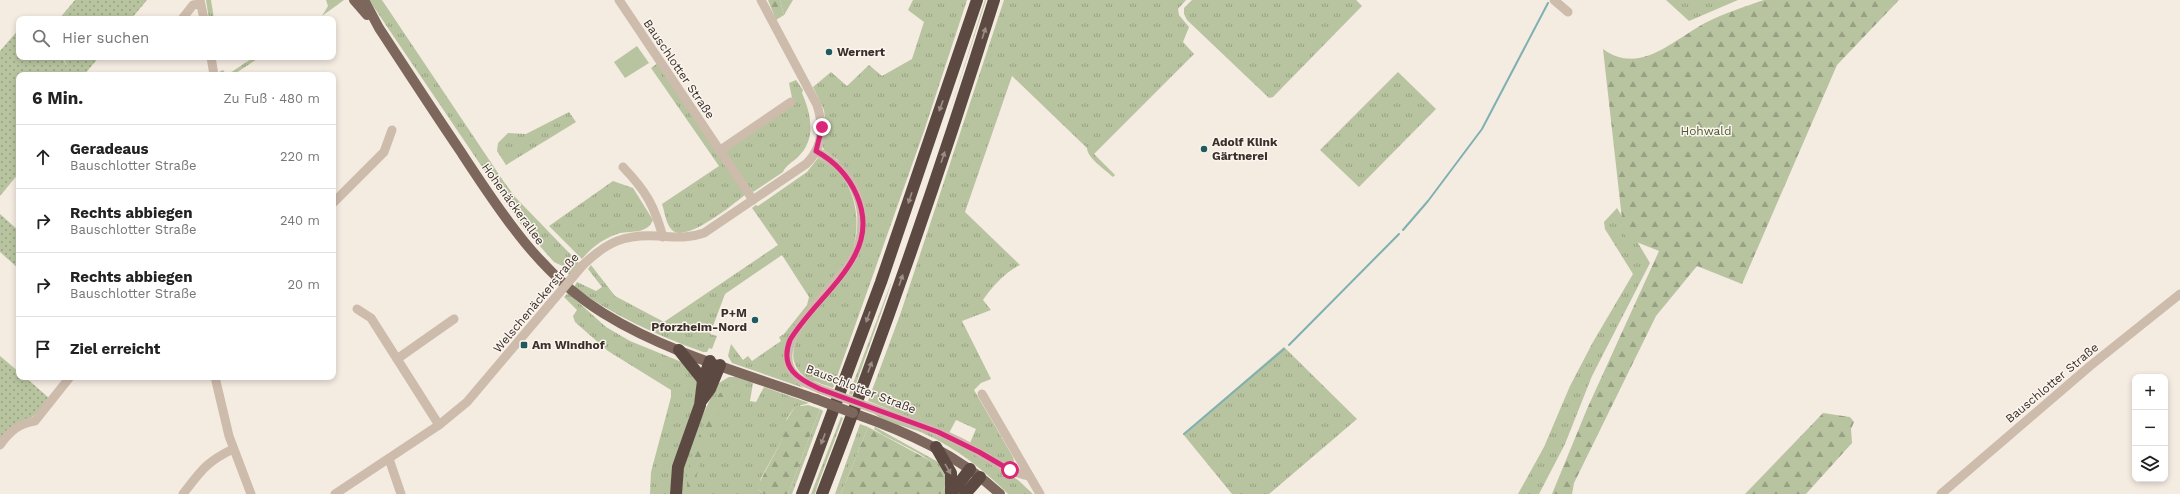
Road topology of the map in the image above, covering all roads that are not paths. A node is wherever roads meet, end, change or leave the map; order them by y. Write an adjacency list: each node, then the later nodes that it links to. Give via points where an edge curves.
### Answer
1 (354, 0): 12 (main road, Hohenäckerallee)
2 (364, 0): 12 (main road, Hohenäckerallee)
3 (619, 0): 17 (street, Bauschlotter Straße)
4 (761, 0): 18 (street, via 817,105 822,127)
5 (977, 0): 48 (highway, one-way to 48, via 878,289)
6 (994, 0): 39 (highway, one-way to 6, via 926,209)
7 (1554, 0): 9 (street)
8 (200, 2): 10 (street, via 193,5); 11 (street)
9 (1568, 12)
10 (184, 16)
11 (203, 16)
12 (379, 28): 26 (main road, Hohenäckerallee, via 497,207 532,253 569,288 602,313 645,336)
13 (212, 60): 14 (street)
14 (214, 72)
15 (791, 102): 17 (street)
16 (392, 130): 20 (street, via 384,152)
17 (720, 151): 21 (street, Bauschlotter Straße)
18 (816, 151): 21 (street, Welschenäckerstraße, via 806,164); 41 (street, Bauschlotter Straße, bridge, via 835,163 850,180 859,201 861,234 854,256 799,326 788,346 788,361 794,375 820,389 938,432 1010,470)
19 (622, 167): 22 (street, via 640,185 655,210)
20 (336, 200)
21 (754, 200): 22 (street, Welschenäckerstraße, via 704,233 688,238)
22 (663, 237): 34 (street, Welschenäckerstraße, bridge, via 633,236 603,248 583,265 467,402)
23 (2180, 294): 55 (street, Bauschlotter Straße, via 2090,366)
24 (357, 309): 27 (street, via 371,318)
25 (454, 319): 27 (street)
26 (679, 350): 28 (main road, Hohenäckerallee); 31 (highway)
27 (397, 359): 34 (street)
28 (715, 363): 31 (highway); 33 (highway, via 710,389); 36 (main road, Hohenäckerallee, bridge, via 882,423)
29 (68, 380): 35 (street, via 35,421 17,426)
30 (217, 380): 37 (street)
31 (703, 380): 33 (highway)
32 (982, 394): 41 (street)
33 (700, 404): 47 (highway, via 678,467)
34 (439, 425): 38 (street, Welschenäckerstraße)
35 (0, 445)
36 (936, 447): 40 (main road, Hohenäckerallee); 51 (highway, one-way to 51, via 951,473)
37 (233, 449): 43 (street, via 206,465); 44 (street)
38 (389, 458): 45 (street, Welschenäckerstraße); 46 (street)
39 (832, 469): 49 (highway); 50 (highway)
40 (970, 469): 42 (main road, Hohenäckerallee); 51 (highway)
41 (1029, 476): 54 (street)
42 (980, 477): 52 (highway); 53 (main road, Hohenäckerallee)
43 (183, 494)
44 (251, 494)
45 (335, 494)
46 (401, 494)
47 (676, 494)
48 (802, 494)
49 (822, 494)
50 (831, 494)
51 (951, 494)
52 (965, 494)
53 (1000, 494)
54 (1040, 494)
55 (1941, 494)

